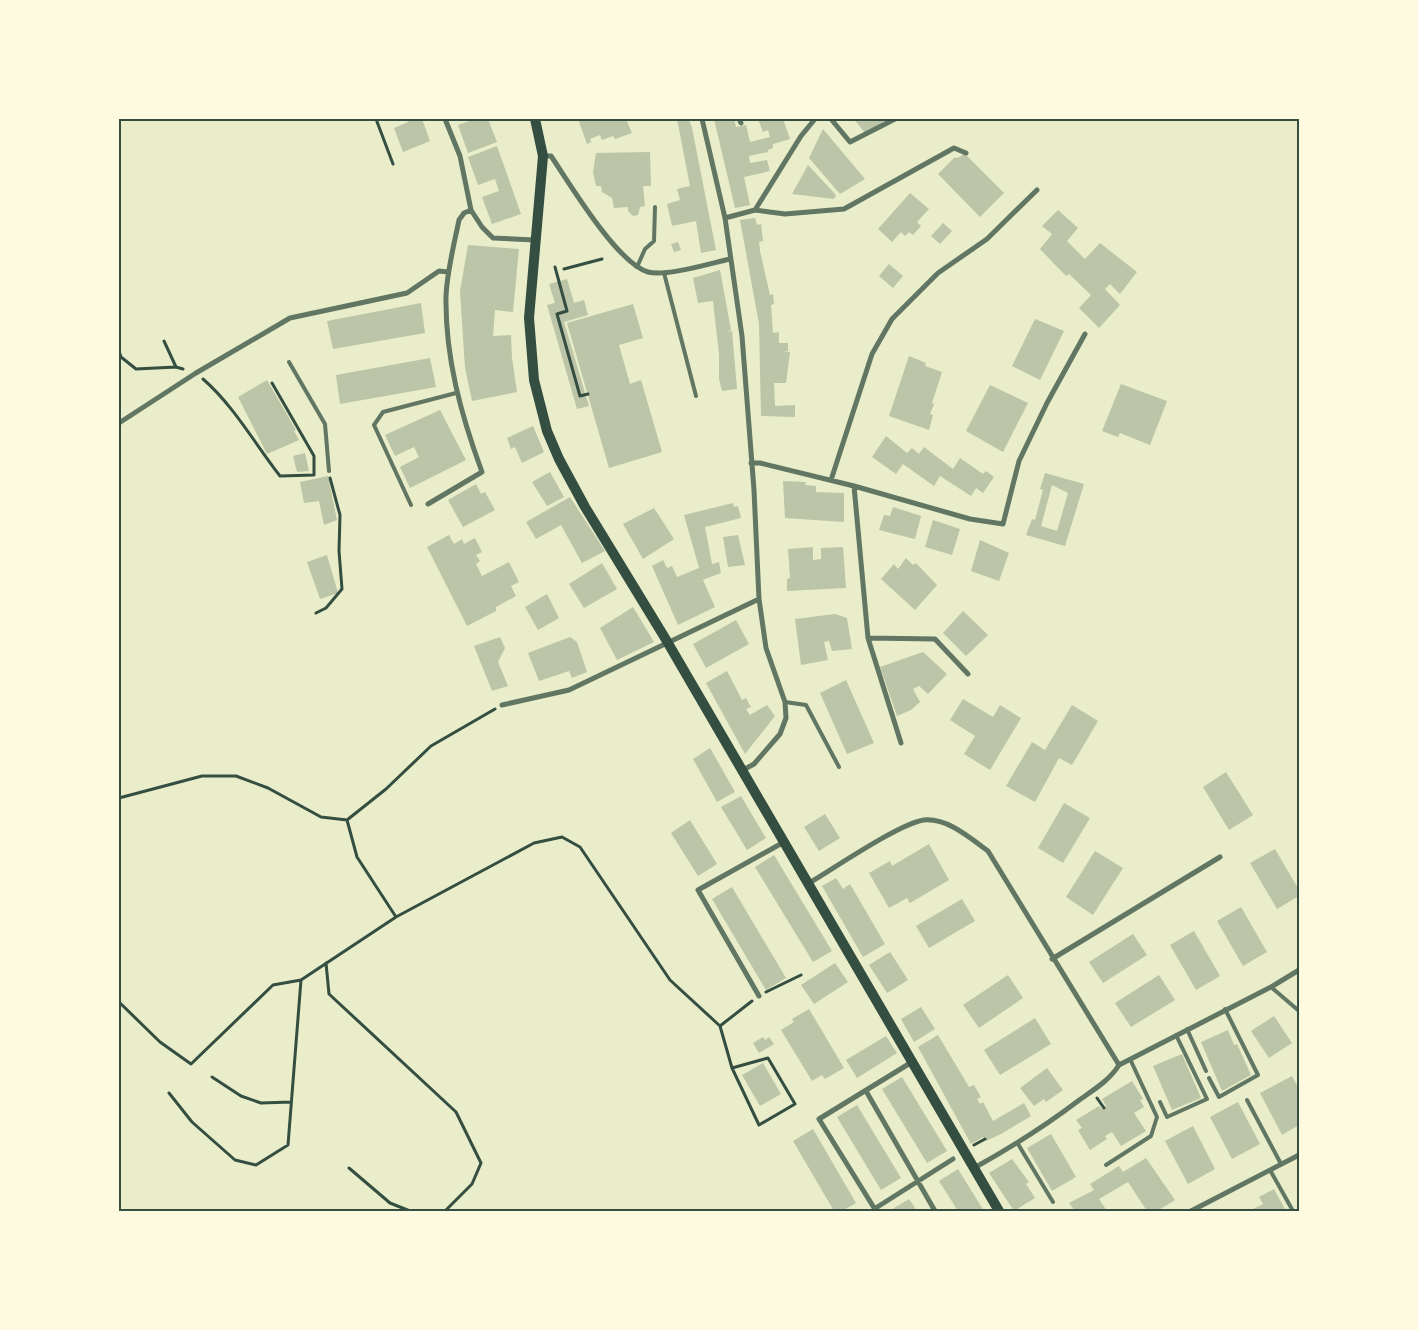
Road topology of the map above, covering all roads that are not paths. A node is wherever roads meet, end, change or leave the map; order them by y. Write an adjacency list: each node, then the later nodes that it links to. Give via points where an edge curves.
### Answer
1 (446, 119): 11 (street, via 460,156)
2 (535, 119): 8 (main road)
3 (702, 119): 13 (street)
4 (815, 119): 12 (street)
5 (831, 119): 6 (street, via 850,142)
6 (895, 119)
7 (966, 153): 12 (street, via 954,148 844,209 784,214)
8 (543, 156): 14 (main road); 16 (street, via 551,156 616,248)
9 (1037, 190): 26 (street, via 986,239 938,273 892,319 872,354)
10 (655, 207): 16 (lane, via 654,241 645,249)
11 (471, 210): 14 (street, via 493,238); 17 (street, via 459,220)
12 (755, 210): 13 (street)
13 (725, 218): 15 (street)
14 (535, 240): 37 (main road, via 528,318 534,380 547,431 585,507)
15 (730, 259): 18 (street); 24 (street, via 742,336)
16 (637, 267): 18 (street)
17 (448, 272): 21 (street, via 446,317); 23 (street, via 439,272 407,293 290,318)
18 (664, 273): 22 (lane)
19 (1085, 334): 27 (street, via 1019,461 1003,524 970,519)
20 (289, 362): 25 (lane, via 325,424)
21 (456, 393): 28 (street, via 482,472); 29 (lane, via 383,412 374,425)
22 (696, 396)
23 (119, 423)
24 (751, 463): 26 (street); 30 (street)
25 (329, 471)
26 (831, 480): 27 (street)
27 (854, 486): 31 (street)
28 (428, 504)
29 (411, 505)
30 (758, 599): 33 (street, via 766,648); 34 (street, via 601,677 569,690)
31 (868, 638): 32 (street, via 935,639); 35 (street)
32 (968, 674)
33 (785, 702): 36 (lane, via 806,704); 37 (street, via 786,718 780,734 754,764)
34 (502, 705)
35 (900, 743)
36 (840, 767)
37 (742, 771): 38 (main road)
38 (784, 841): 40 (main road); 44 (street, via 698,890)
39 (1220, 857): 41 (street)
40 (809, 883): 41 (street, via 900,829 924,820 944,824 961,830 988,851); 50 (main road)
41 (1052, 959): 51 (street)
42 (1299, 970): 43 (street)
43 (1271, 988): 45 (street); 46 (lane)
44 (759, 996)
45 (1225, 1009): 47 (street); 53 (lane, via 1258,1075 1218,1097)
46 (1299, 1011)
47 (1187, 1029): 48 (street); 52 (lane)
48 (1176, 1034): 49 (street); 56 (lane, via 1207,1099 1167,1118)
49 (1130, 1059): 51 (street); 61 (lane, via 1157,1117 1151,1136)
50 (912, 1062): 54 (street); 62 (main road)
51 (1119, 1065): 57 (street, via 1111,1077)
52 (1206, 1070)
53 (1209, 1078)
54 (866, 1091): 64 (street); 66 (street, via 819,1119)
55 (1247, 1100): 60 (lane)
56 (1160, 1102)
57 (1018, 1144): 62 (street); 65 (lane)
58 (1299, 1155): 60 (street)
59 (953, 1159): 64 (street)
60 (1281, 1164): 63 (street)
61 (1106, 1165)
62 (974, 1168): 68 (main road)
63 (1270, 1170): 69 (street); 70 (lane)
64 (918, 1181): 66 (street); 67 (street)
65 (1053, 1202)
66 (874, 1210)
67 (935, 1211)
68 (999, 1211)
69 (1191, 1211)
70 (1293, 1211)

